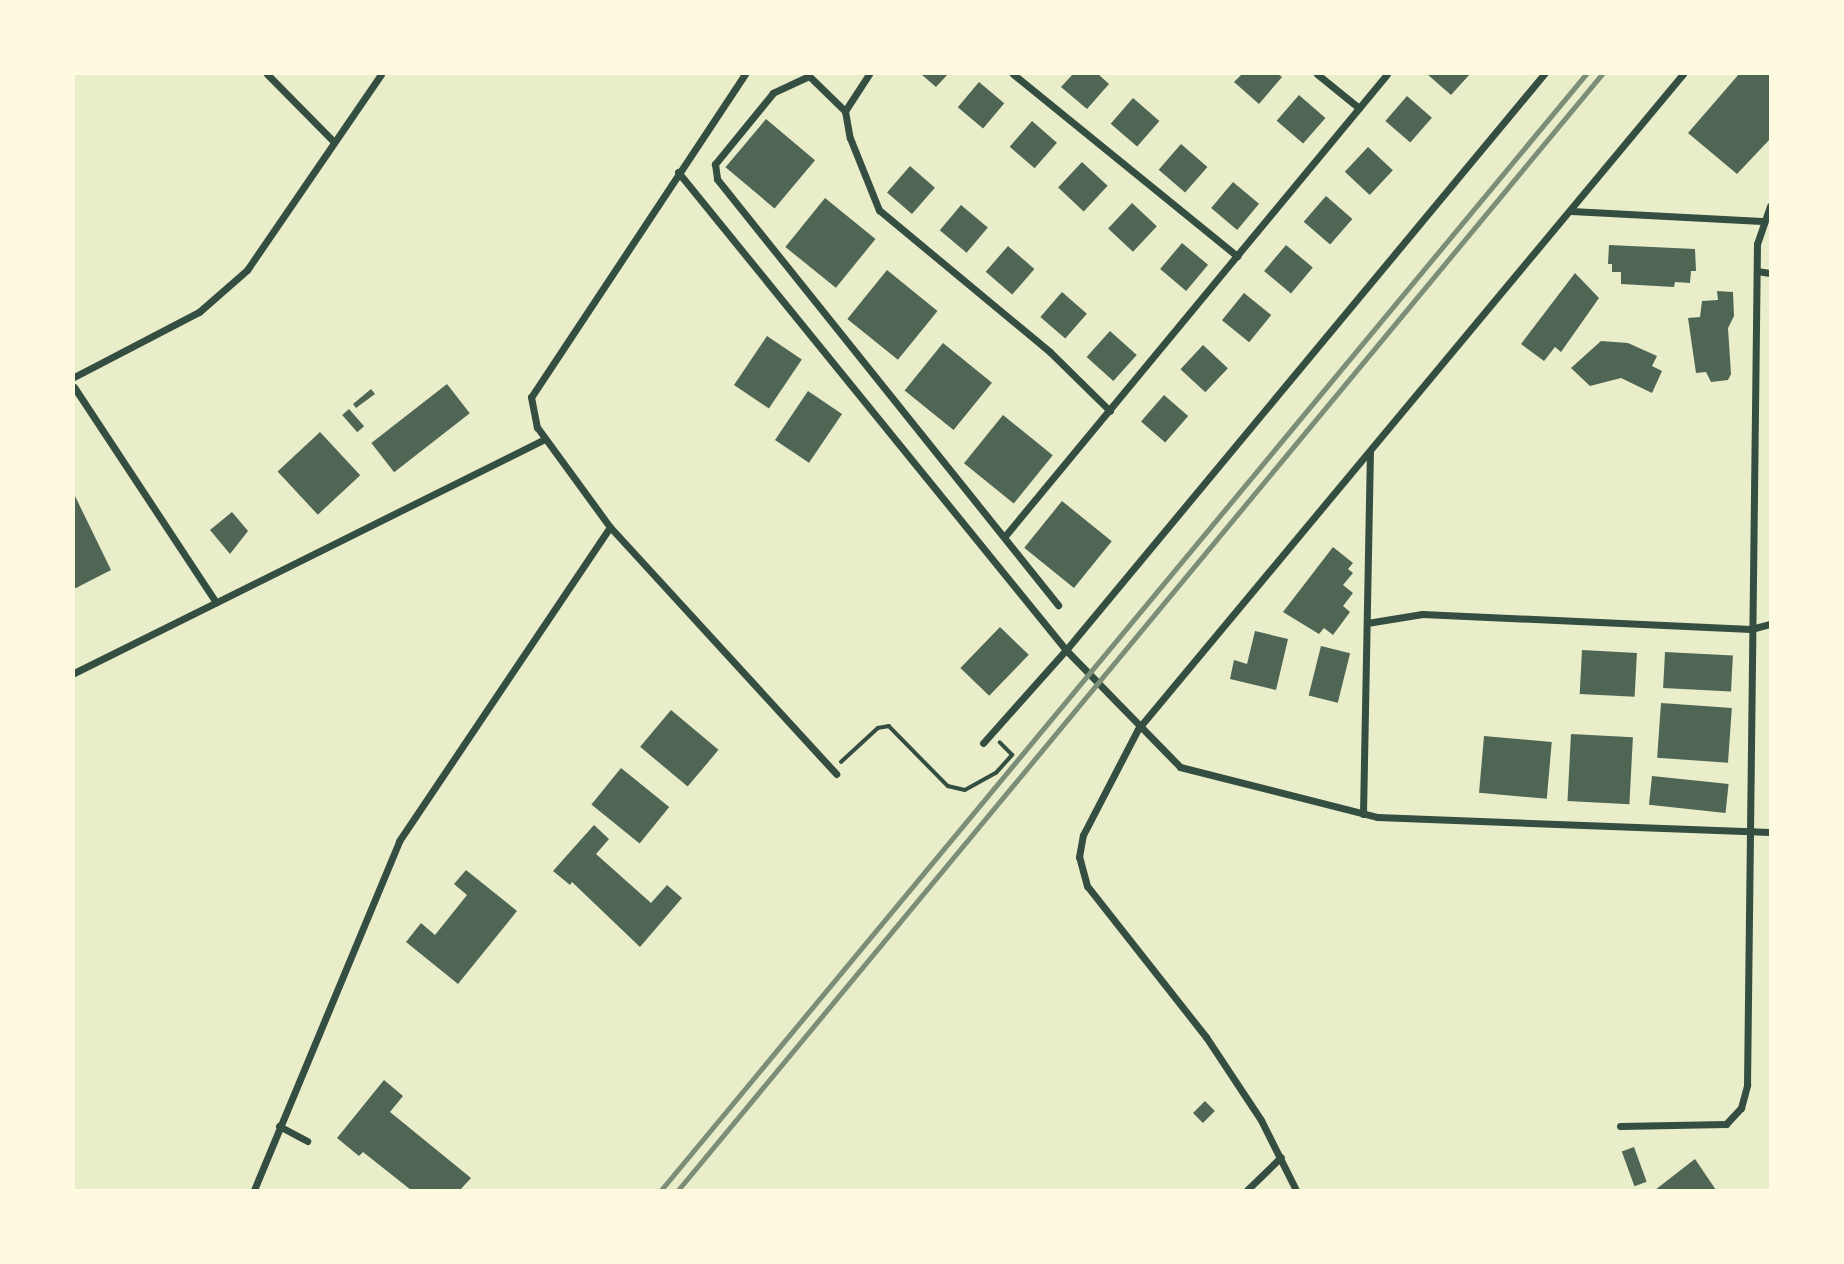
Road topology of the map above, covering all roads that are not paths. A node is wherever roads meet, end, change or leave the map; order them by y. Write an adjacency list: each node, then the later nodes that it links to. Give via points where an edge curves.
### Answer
1 (267, 74): 13 (street)
2 (382, 74): 13 (street)
3 (745, 74): 14 (street)
4 (869, 74): 12 (street)
5 (1013, 74): 18 (street)
6 (1317, 74): 11 (street)
7 (1387, 74): 11 (street)
8 (1544, 74): 33 (street)
9 (1683, 74): 16 (street)
10 (808, 75): 12 (street); 27 (street, via 773,93 715,164 717,179)
11 (1359, 108): 18 (street)
12 (845, 111): 23 (street, via 849,138 878,210 1050,352)
13 (337, 139): 21 (street, via 247,270 225,292 199,312)
14 (678, 172): 24 (street, via 531,397 537,427); 33 (street)
15 (1770, 206): 17 (street)
16 (1571, 211): 17 (street); 25 (street)
17 (1762, 221): 19 (street)
18 (1237, 256): 23 (street)
19 (1757, 271): 20 (street); 32 (street)
20 (1770, 274)
21 (74, 377)
22 (74, 387): 28 (street)
23 (1110, 411): 27 (street)
24 (545, 439): 26 (street); 28 (street)
25 (1370, 452): 30 (street); 35 (street)
26 (610, 527): 37 (street); 41 (street, via 399,841)
27 (1005, 536): 29 (street)
28 (216, 602): 34 (street)
29 (1058, 605)
30 (1367, 623): 32 (street, via 1422,614); 38 (street)
31 (1770, 624): 32 (street)
32 (1752, 629): 39 (street)
33 (1066, 650): 35 (street); 36 (street)
34 (74, 673)
35 (1138, 729): 38 (street, via 1180,767); 44 (street, via 1083,835 1080,871 1102,909 1206,1037)
36 (983, 743)
37 (836, 774)
38 (1363, 814): 39 (street)
39 (1751, 832): 40 (street); 42 (street, via 1747,1085 1741,1108 1726,1124)
40 (1770, 832)
41 (279, 1126): 43 (street); 45 (street)
42 (1620, 1126)
43 (307, 1141)
44 (1281, 1157): 46 (street); 47 (street)
45 (254, 1191)
46 (1247, 1191)
47 (1297, 1191)

